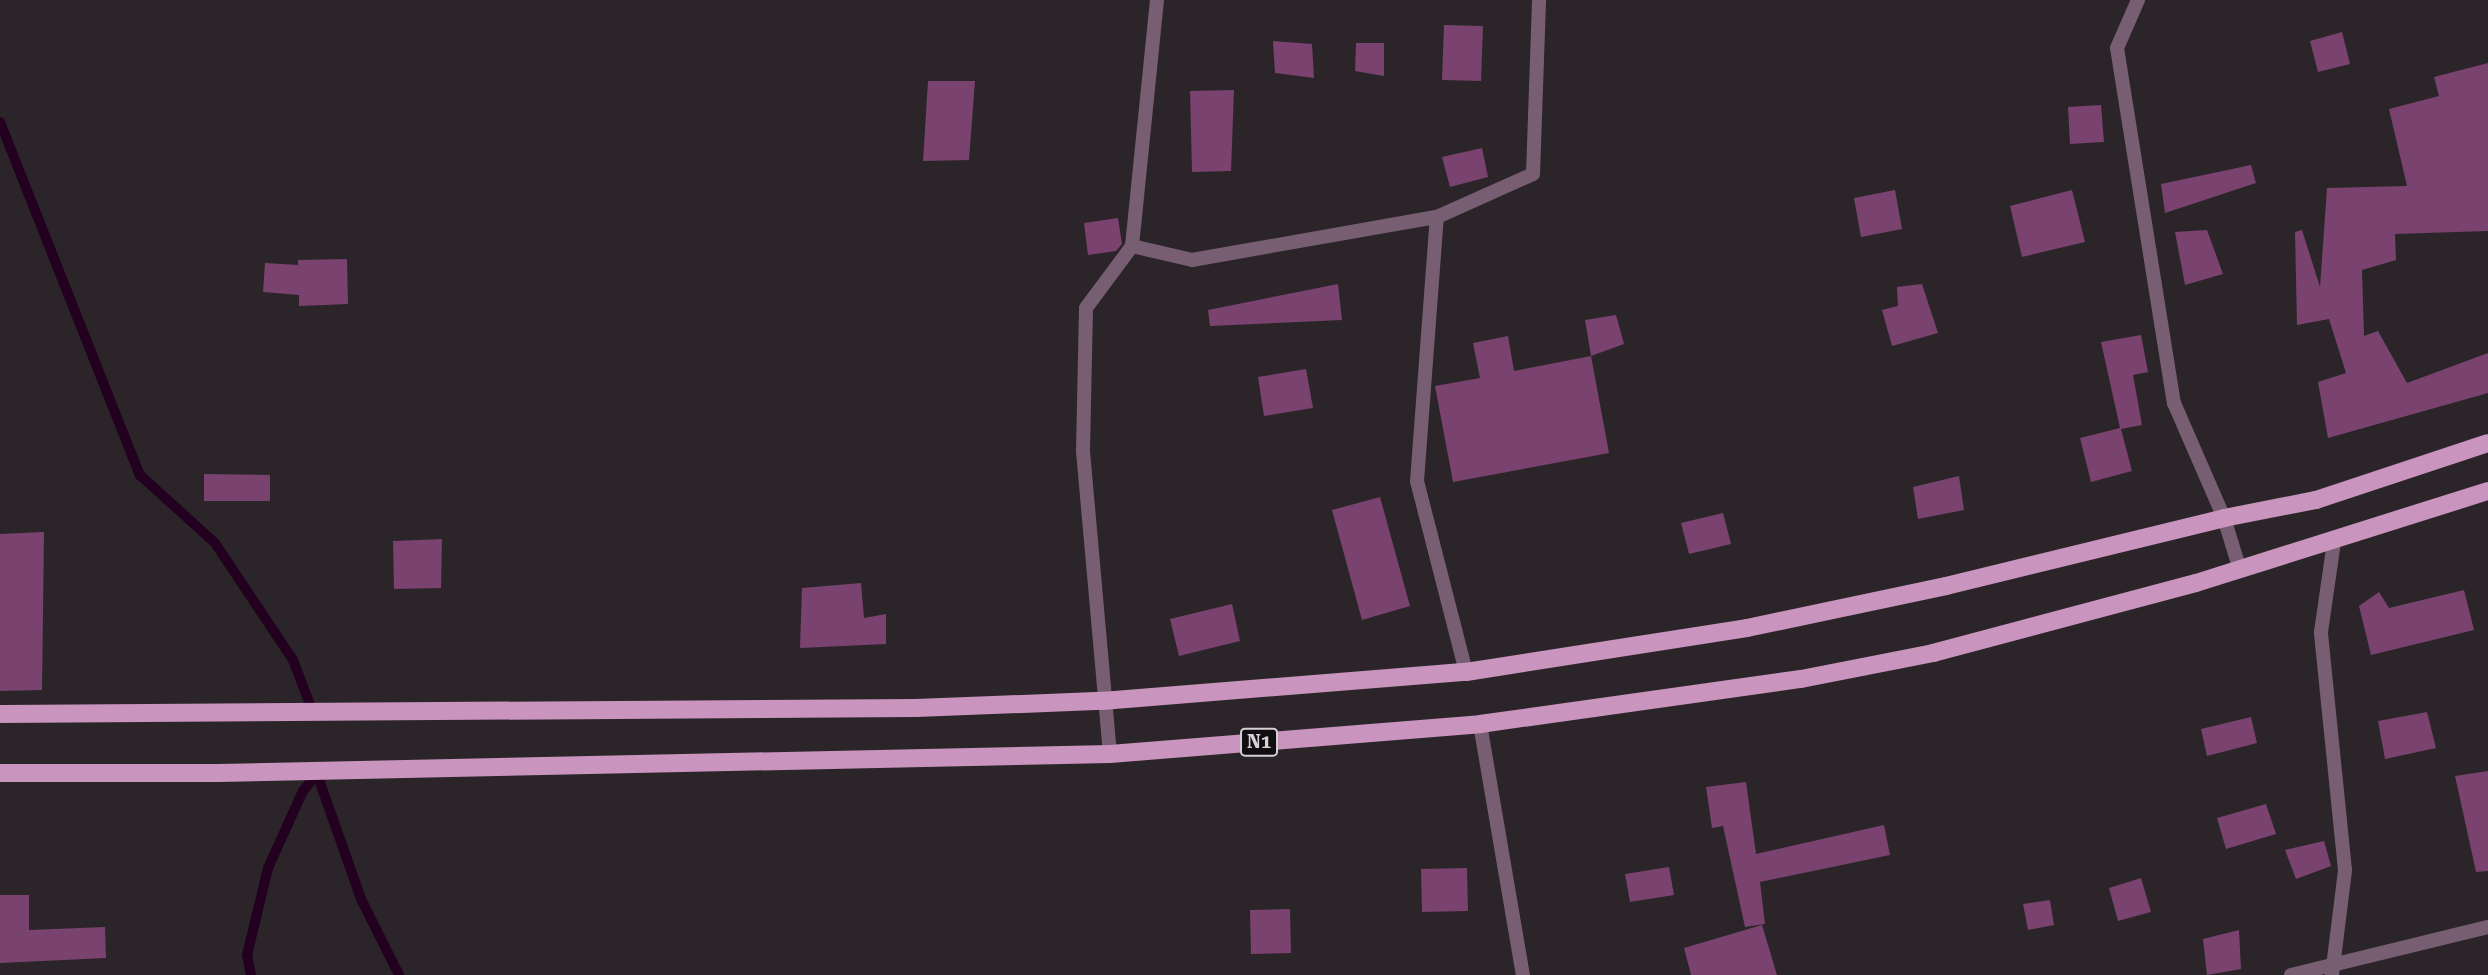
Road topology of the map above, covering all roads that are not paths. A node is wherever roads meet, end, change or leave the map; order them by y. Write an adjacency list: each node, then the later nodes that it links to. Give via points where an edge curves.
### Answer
1 (1157, 0): 5 (street)
2 (1539, 0): 4 (street, via 1533,174)
3 (2138, 0): 8 (street, via 2117,48 2174,403)
4 (1437, 217): 5 (street, via 1192,260); 11 (street, via 1417,481)
5 (1132, 246): 12 (street, via 1086,308 1083,451)
6 (2488, 443): 8 (main road, via 2316,500)
7 (2488, 491): 9 (main road, N1)
8 (2224, 517): 10 (street); 11 (main road, via 1946,586 1747,628)
9 (2334, 542): 10 (main road, N1); 18 (street, via 2321,632 2345,870)
10 (2240, 570): 14 (main road, N1, via 1933,653 1801,679)
11 (1466, 672): 12 (main road)
12 (1102, 701): 13 (main road, via 916,708); 15 (street)
13 (0, 714)
14 (1480, 724): 15 (main road, N1); 19 (street)
15 (1110, 754): 16 (main road, N1, via 218,773)
16 (0, 773)
17 (2488, 927): 18 (street)
18 (2332, 970): 20 (street)
19 (1523, 975)
20 (2291, 975)

